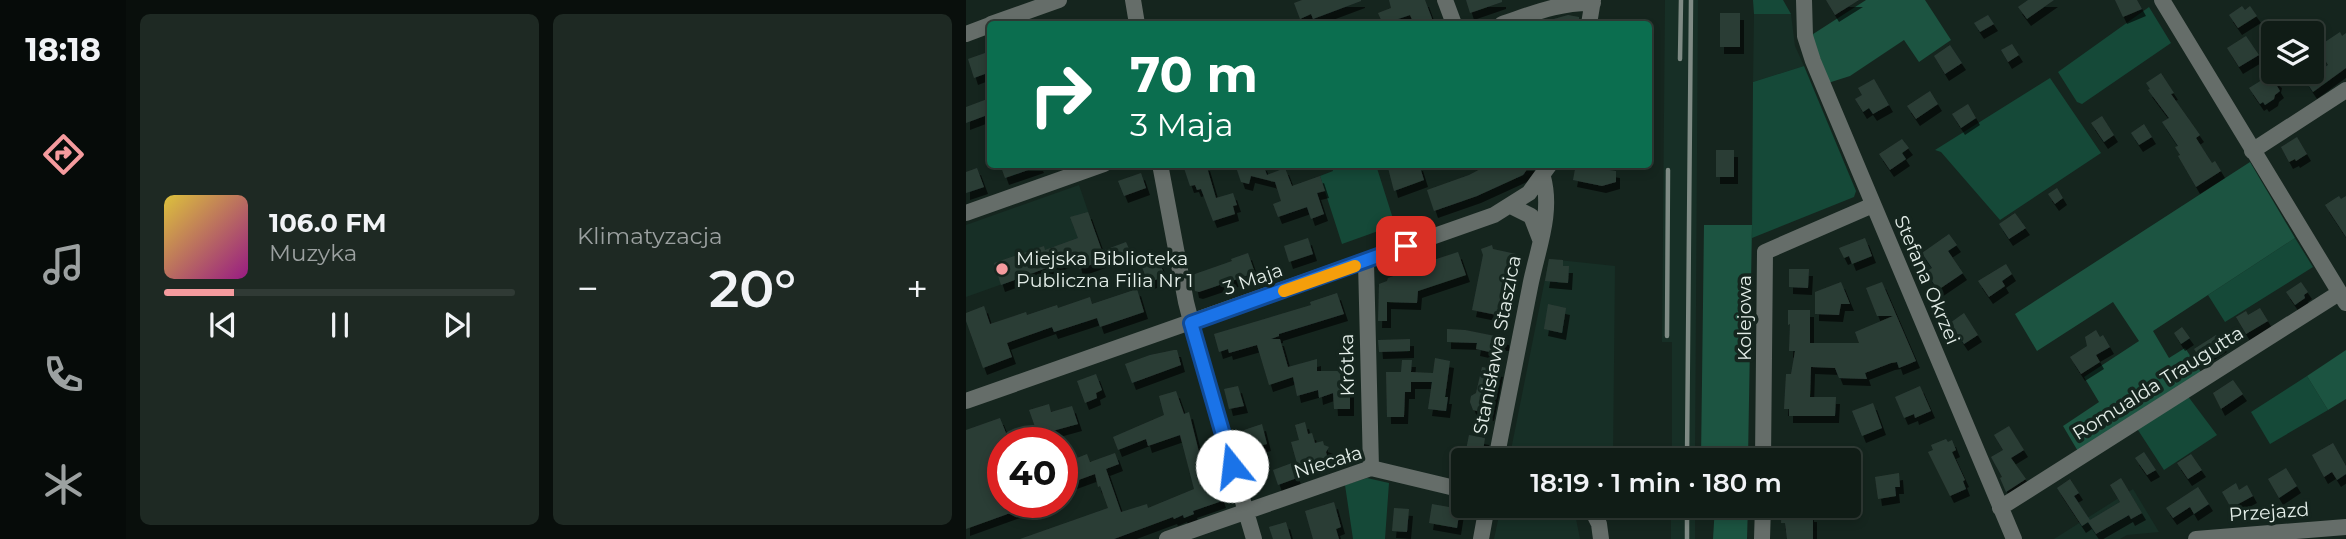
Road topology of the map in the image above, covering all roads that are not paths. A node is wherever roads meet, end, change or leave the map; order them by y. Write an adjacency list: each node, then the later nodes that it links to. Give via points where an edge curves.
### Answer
1 (1059, 0): 7 (street)
2 (1133, 0): 8 (street)
3 (1445, 0): 9 (street)
4 (1804, 0): 19 (street, Stefana Okrzei, via 1805,36 1813,61)
5 (2162, 0): 15 (street)
6 (1593, 2): 10 (street, via 1554,7); 11 (street)
7 (1002, 21)
8 (1136, 21)
9 (1453, 21)
10 (1511, 21)
11 (1590, 21)
12 (987, 26): 13 (street)
13 (966, 33)
14 (2346, 90): 15 (street)
15 (2252, 151): 24 (street)
16 (1093, 168): 21 (street)
17 (1161, 168): 25 (street)
18 (1546, 171): 20 (street, 3 Maja, via 1529,193); 22 (street, Stanisława Staszica, via 1546,221)
19 (1873, 205): 29 (street, Kolejowa, via 1765,252); 32 (street, Stefana Okrzei)
20 (1511, 206): 22 (street, Stanisława Staszica, via 1531,216); 23 (street, 3 Maja)
21 (966, 213)
22 (1540, 239): 28 (street, Stanisława Staszica)
23 (1366, 262): 25 (street, 3 Maja); 30 (street, Krótka)
24 (2344, 299): 32 (street, Romualda Traugutta)
25 (1191, 323): 27 (street, 3 Maja); 33 (street)
26 (966, 383): 27 (street)
27 (969, 400)
28 (1498, 448)
29 (1763, 448)
30 (1371, 468): 31 (street, Niecała); 33 (street, Niecała)
31 (1451, 487)
32 (2000, 508): 43 (street, Stefana Okrzei)
33 (1246, 512): 38 (street, Niecała); 39 (street)
34 (1485, 518): 40 (street)
35 (1596, 518): 41 (street)
36 (1763, 518): 42 (street)
37 (2346, 527): 44 (street, Przejazd)
38 (1167, 539)
39 (1254, 539)
40 (1481, 539)
41 (1601, 539)
42 (1762, 539)
43 (2014, 539)
44 (2196, 539)

